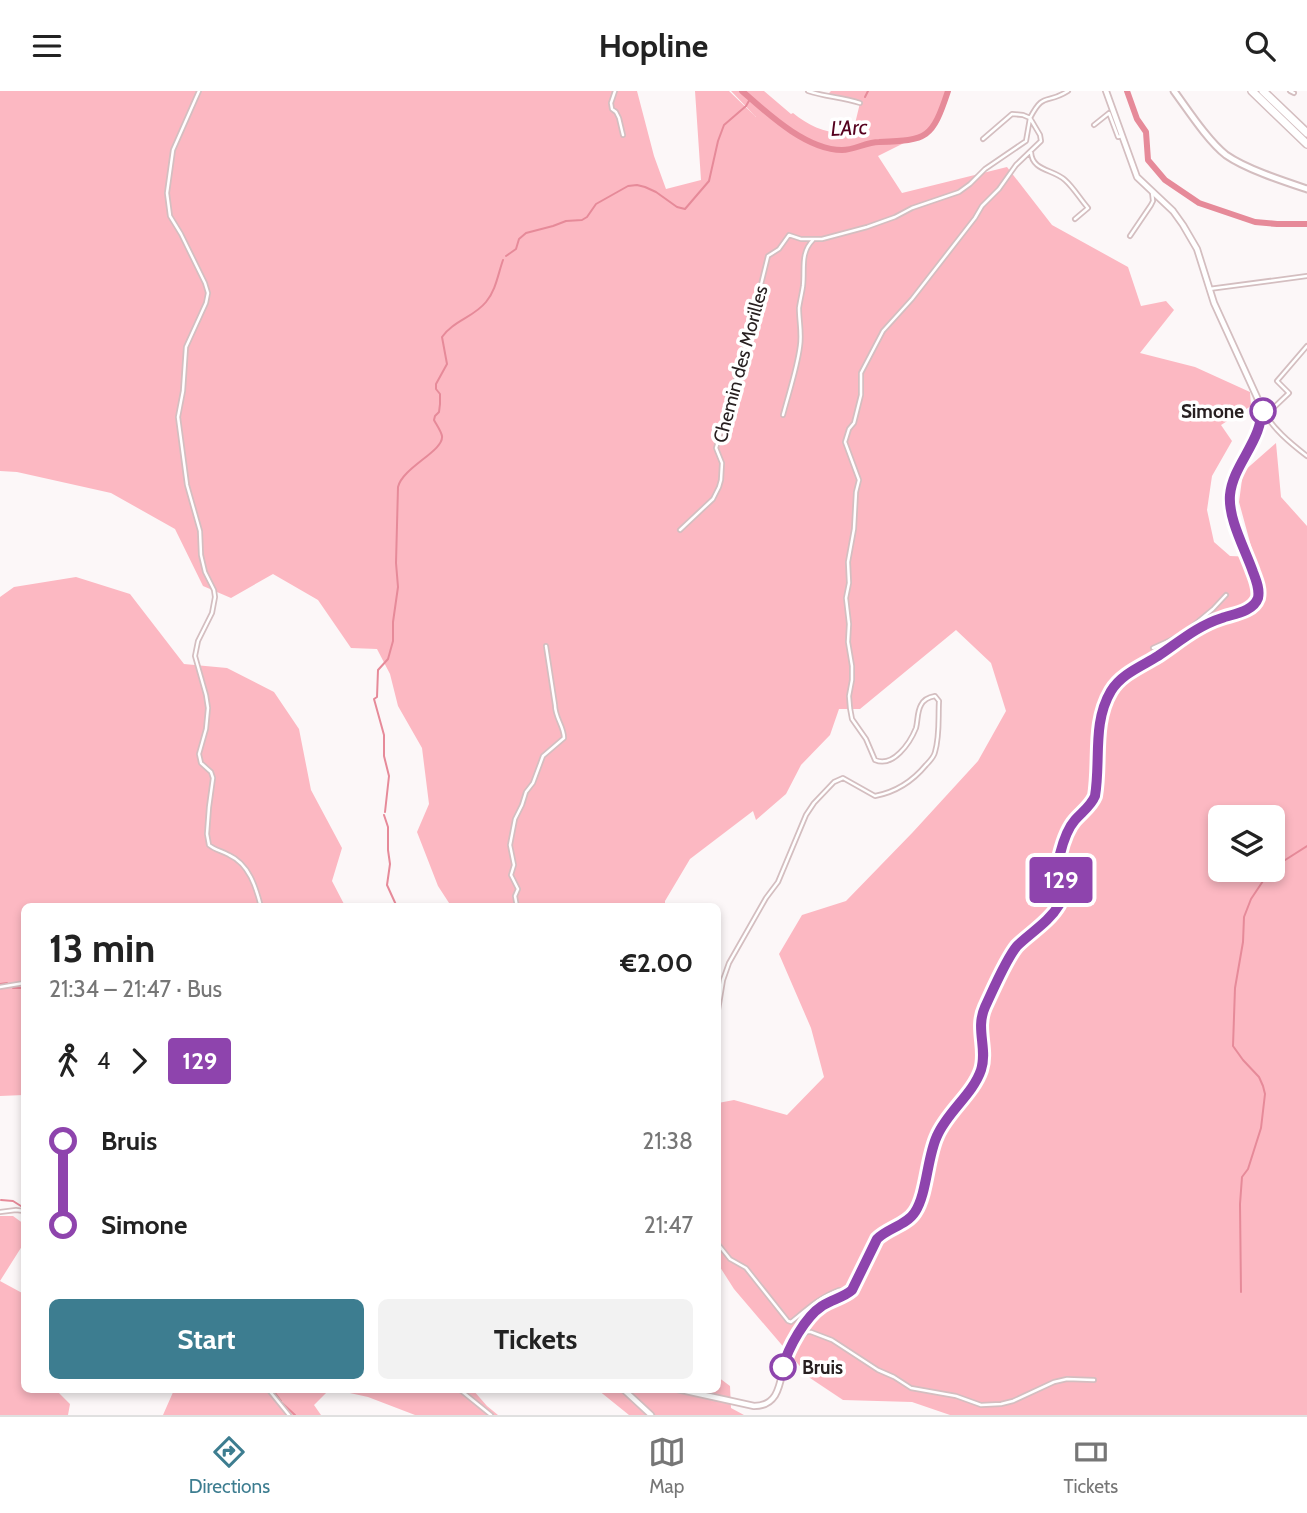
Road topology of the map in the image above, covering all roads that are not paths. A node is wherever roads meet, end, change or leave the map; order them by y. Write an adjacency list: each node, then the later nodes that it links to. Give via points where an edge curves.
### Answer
1 (199, 91): 36 (street, via 173,150 167,193 170,216 208,293 186,347 178,417 201,555 215,597 195,656 208,708 199,754 213,778 208,845 239,862 255,883)
2 (615, 91): 14 (street, via 612,109)
3 (808, 91): 9 (street)
4 (1068, 91): 11 (street, via 1042,99)
5 (1106, 91): 15 (street)
6 (1174, 91): 19 (main road, via 1226,154)
7 (1252, 91): 17 (highway)
8 (1263, 91): 13 (highway)
9 (816, 92): 10 (street)
10 (860, 103)
11 (1030, 118): 16 (street, via 1012,114); 18 (street, via 1041,141); 23 (street, via 1026,141 959,193 867,227)
12 (1094, 125): 15 (street, via 1108,113 1118,137)
13 (1307, 133)
14 (623, 135)
15 (1122, 136): 20 (street, via 1137,177)
16 (983, 139)
17 (1307, 144)
18 (1031, 152): 21 (street, via 1035,164 1063,178 1088,208); 40 (street, via 982,206 884,331 861,373 861,395 845,442 859,479 846,598 852,719 875,760 887,762 915,730 922,703 935,696 939,701 935,755 907,785 885,794 875,796 843,778 814,803 778,881 729,963)
19 (1307, 189)
20 (1152, 192): 22 (street, via 1153,201); 25 (street, via 1183,225 1199,255)
21 (1075, 219)
22 (1130, 236)
23 (813, 240): 28 (street, via 804,254 800,346); 31 (street, Chemin des Morilles, via 787,236 768,256 716,448 722,463 716,494)
24 (1306, 275): 25 (street)
25 (1209, 289): 27 (street)
26 (1307, 346): 29 (street, via 1277,381 1289,393)
27 (1261, 405): 29 (street); 33 (street, via 1258,429 1230,497 1256,582 1257,600 1249,608)
28 (783, 415)
29 (1265, 416): 30 (street)
30 (1307, 456)
31 (680, 530)
32 (1226, 595): 33 (street)
33 (1188, 634): 35 (street); 44 (street, via 1120,680 1110,692 1098,734 1095,796 1072,823 1061,851 1061,902 1012,954 984,1009 981,1070 937,1135 917,1209 877,1239 856,1284)
34 (546, 646): 37 (street, via 555,714 564,738 542,757 515,819 510,845)
35 (1153, 648)
36 (260, 903)
37 (516, 903)
38 (21, 984): 39 (street)
39 (0, 987)
40 (721, 992)
41 (21, 1211): 42 (street)
42 (0, 1212)
43 (721, 1248): 44 (street, via 746,1268 788,1321 829,1293 839,1290)
44 (844, 1296): 45 (street, via 815,1311)
45 (786, 1356): 46 (street, via 804,1333 811,1332 911,1388 981,1405 1013,1401 1067,1379); 50 (street, via 775,1397 767,1404 747,1405)
46 (1094, 1380)
47 (271, 1393): 51 (street)
48 (464, 1393): 52 (street)
49 (627, 1393): 53 (street)
50 (694, 1393)
51 (289, 1415)
52 (491, 1415)
53 (650, 1415)

